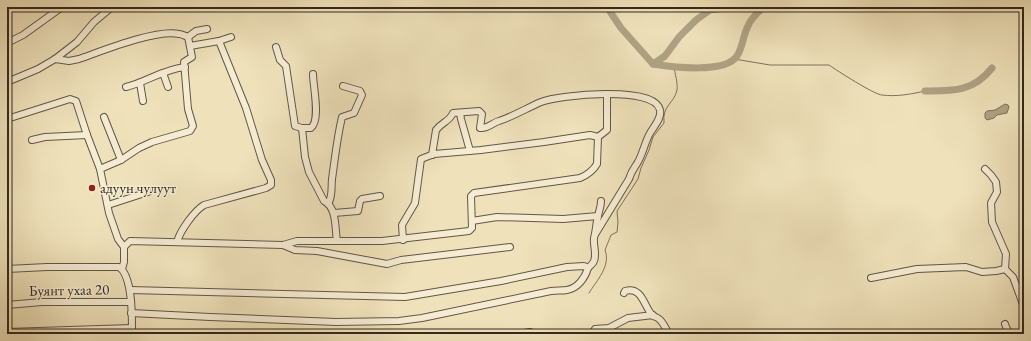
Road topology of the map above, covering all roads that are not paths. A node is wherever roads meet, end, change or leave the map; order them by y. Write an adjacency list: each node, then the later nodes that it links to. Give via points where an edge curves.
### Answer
1 (62, 7): 7 (street, via 23,35)
2 (112, 7): 10 (street)
3 (207, 30): 4 (street, via 196,31)
4 (188, 37): 8 (street); 10 (street, via 178,34 151,36 79,59)
5 (230, 37): 6 (street)
6 (219, 41): 8 (street); 44 (street, via 246,108 271,185 204,205 193,215)
7 (7, 43)
8 (190, 46): 11 (street, via 192,57 184,62)
9 (276, 48): 24 (street, via 280,60 286,66 295,126)
10 (55, 60): 14 (street)
11 (185, 67): 12 (street); 30 (street, via 188,109 193,126 190,131 152,142)
12 (163, 73): 15 (street); 18 (street)
13 (313, 74): 24 (street, via 316,94 315,123 311,128)
14 (7, 82)
15 (140, 84): 17 (street); 20 (street)
16 (343, 86): 36 (street, via 360,91 362,95 354,113 342,117 331,199)
17 (126, 87)
18 (168, 87)
19 (607, 94): 21 (street, via 542,102 487,128 480,128 482,114 479,111); 26 (street, via 607,130); 41 (street, via 637,96 654,102 660,109 660,116 639,161)
20 (143, 101)
21 (460, 112): 28 (street); 29 (street, via 453,113 451,119 436,130)
22 (104, 117): 30 (street)
23 (7, 119): 25 (street, via 73,99 76,101)
24 (302, 128): 36 (street, via 308,172 324,202)
25 (87, 136): 27 (street, via 45,137); 31 (street)
26 (598, 137): 28 (street, via 590,135); 40 (street, via 597,164 587,175 477,191 471,196)
27 (32, 140)
28 (470, 151): 29 (street)
29 (432, 155): 42 (street, via 421,160 415,202 402,225)
30 (121, 160): 31 (street)
31 (100, 169): 37 (street)
32 (985, 169): 49 (street, via 996,182 996,192 991,203 992,222 1006,254)
33 (148, 192): 37 (street)
34 (380, 196): 38 (street, via 362,199 358,211)
35 (601, 201): 39 (street)
36 (328, 204): 38 (street)
37 (108, 205): 46 (street, via 118,239)
38 (334, 213): 43 (street)
39 (598, 216): 40 (street, via 497,217); 41 (street)
40 (472, 221): 42 (street, via 472,228 469,231)
41 (596, 233): 48 (street, via 594,263)
42 (403, 240): 43 (street)
43 (337, 241): 45 (street, via 297,241)
44 (177, 242): 45 (street); 46 (street, via 130,241)
45 (282, 245): 47 (street, via 295,250 317,251 387,264 401,260)
46 (124, 247): 51 (street)
47 (510, 247)
48 (588, 268): 53 (street, via 567,267 405,297); 58 (street, via 579,284 566,291 551,291 399,321 328,321)
49 (1005, 268): 52 (street, via 982,272 966,267 917,268); 57 (street, via 1013,277)
50 (7, 269): 51 (street, via 115,266)
51 (122, 269): 53 (street)
52 (871, 278)
53 (130, 290): 55 (street)
54 (624, 293): 59 (street, via 629,290 641,295)
55 (131, 302): 56 (street, Буянт ухаа 20, via 42,302); 58 (street)
56 (7, 305)
57 (1024, 307)
58 (131, 313): 61 (street)
59 (652, 315): 65 (street, via 628,318 609,328 595,329); 66 (street, via 660,319)
60 (1005, 324): 67 (street)
61 (132, 331): 62 (street)
62 (7, 332)
63 (530, 332): 64 (street)
64 (518, 334)
65 (592, 334)
66 (669, 334)
67 (1009, 334)

